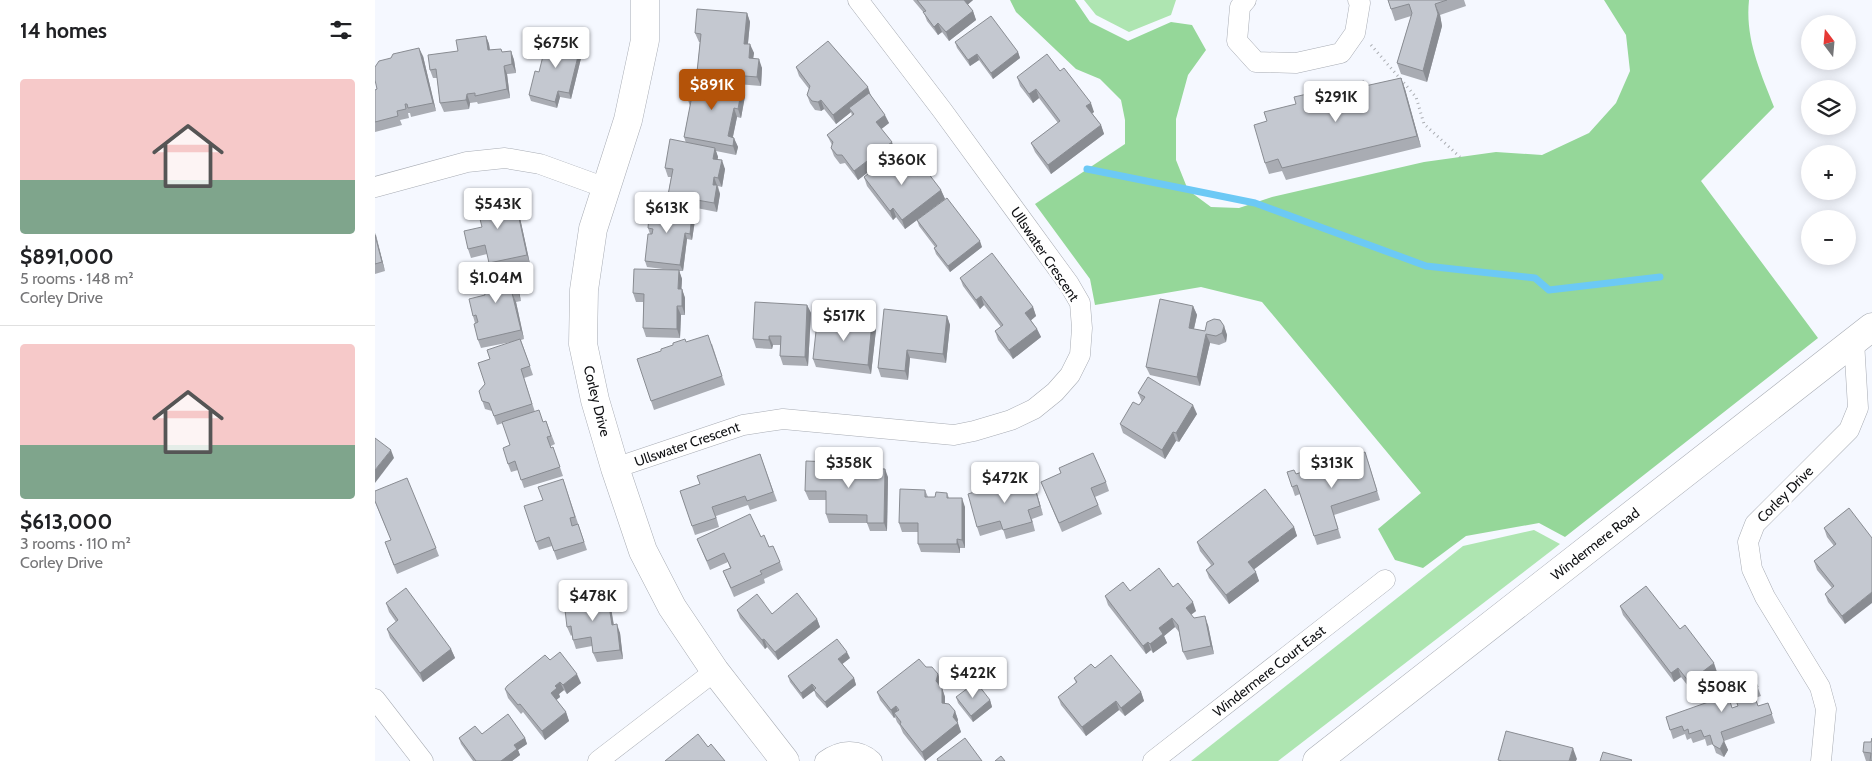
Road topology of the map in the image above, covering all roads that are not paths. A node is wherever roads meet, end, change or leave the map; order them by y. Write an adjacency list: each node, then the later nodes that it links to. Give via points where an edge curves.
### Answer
1 (645, 0): 6 (street, Corley Drive, via 645,40 628,120)
2 (858, 0): 8 (street, Ullswater Crescent, via 942,110 1080,303 1080,355 1070,376 1034,408 1011,420 974,431 954,435 783,419 743,425)
3 (1246, 0): 4 (street, via 1240,7 1237,41 1256,62 1296,63 1341,53 1355,33)
4 (1358, 0)
5 (375, 187): 6 (street, via 467,162 505,158 540,164)
6 (607, 188): 8 (street, Corley Drive, via 593,229 585,282 583,344)
7 (1863, 334): 18 (street, Windermere Road); 19 (street, Corley Drive, via 1858,408 1849,430 1755,524 1748,542 1752,569 1765,597 1820,687 1826,709)
8 (615, 468): 10 (street, Corley Drive, via 643,551 672,607)
9 (1385, 580): 17 (street, Windermere Court East)
10 (715, 671): 13 (street); 14 (street, Corley Drive)
11 (375, 699): 12 (street)
12 (423, 761)
13 (598, 761)
14 (785, 761)
15 (825, 761): 16 (street, via 849,751 865,754)
16 (871, 761)
17 (1153, 761)
18 (1317, 761)
19 (1821, 761)

